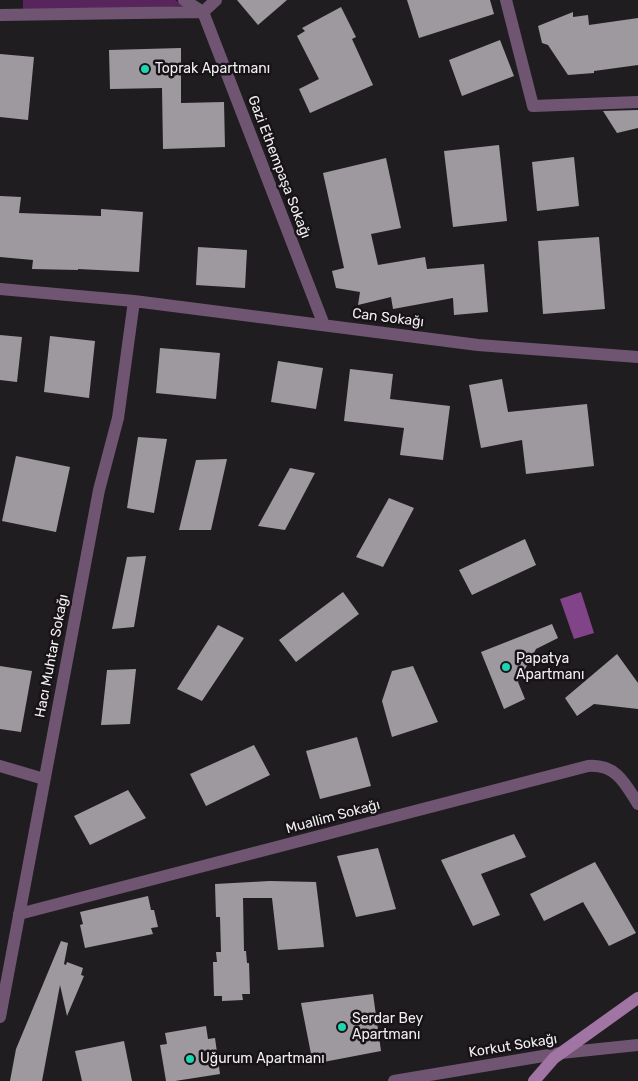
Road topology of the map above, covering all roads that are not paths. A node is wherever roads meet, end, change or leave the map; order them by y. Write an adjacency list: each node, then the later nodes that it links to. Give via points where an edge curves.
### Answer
1 (184, 0): 4 (street)
2 (216, 0): 4 (street)
3 (506, 0): 6 (street, via 533,106)
4 (203, 12): 5 (street); 9 (street, Gazi Ethempaşa Sokağı)
5 (0, 15)
6 (638, 102)
7 (0, 289): 8 (street, Can Sokağı)
8 (134, 300): 9 (street, Can Sokağı); 12 (street, Hacı Muhtar Sokağı, via 118,418 99,490)
9 (324, 325): 10 (street, Can Sokağı, via 478,345)
10 (638, 357)
11 (0, 766): 12 (street)
12 (44, 780): 14 (street, Hacı Muhtar Sokağı)
13 (638, 804): 14 (street, Muallim Sokağı, via 612,770 588,766)
14 (19, 914): 16 (street, Hacı Muhtar Sokağı)
15 (638, 998): 18 (street)
16 (0, 1017)
17 (638, 1046): 18 (street, Korkut Sokağı)
18 (561, 1053): 19 (street, Korkut Sokağı); 20 (street)
19 (394, 1081)
20 (534, 1081)

